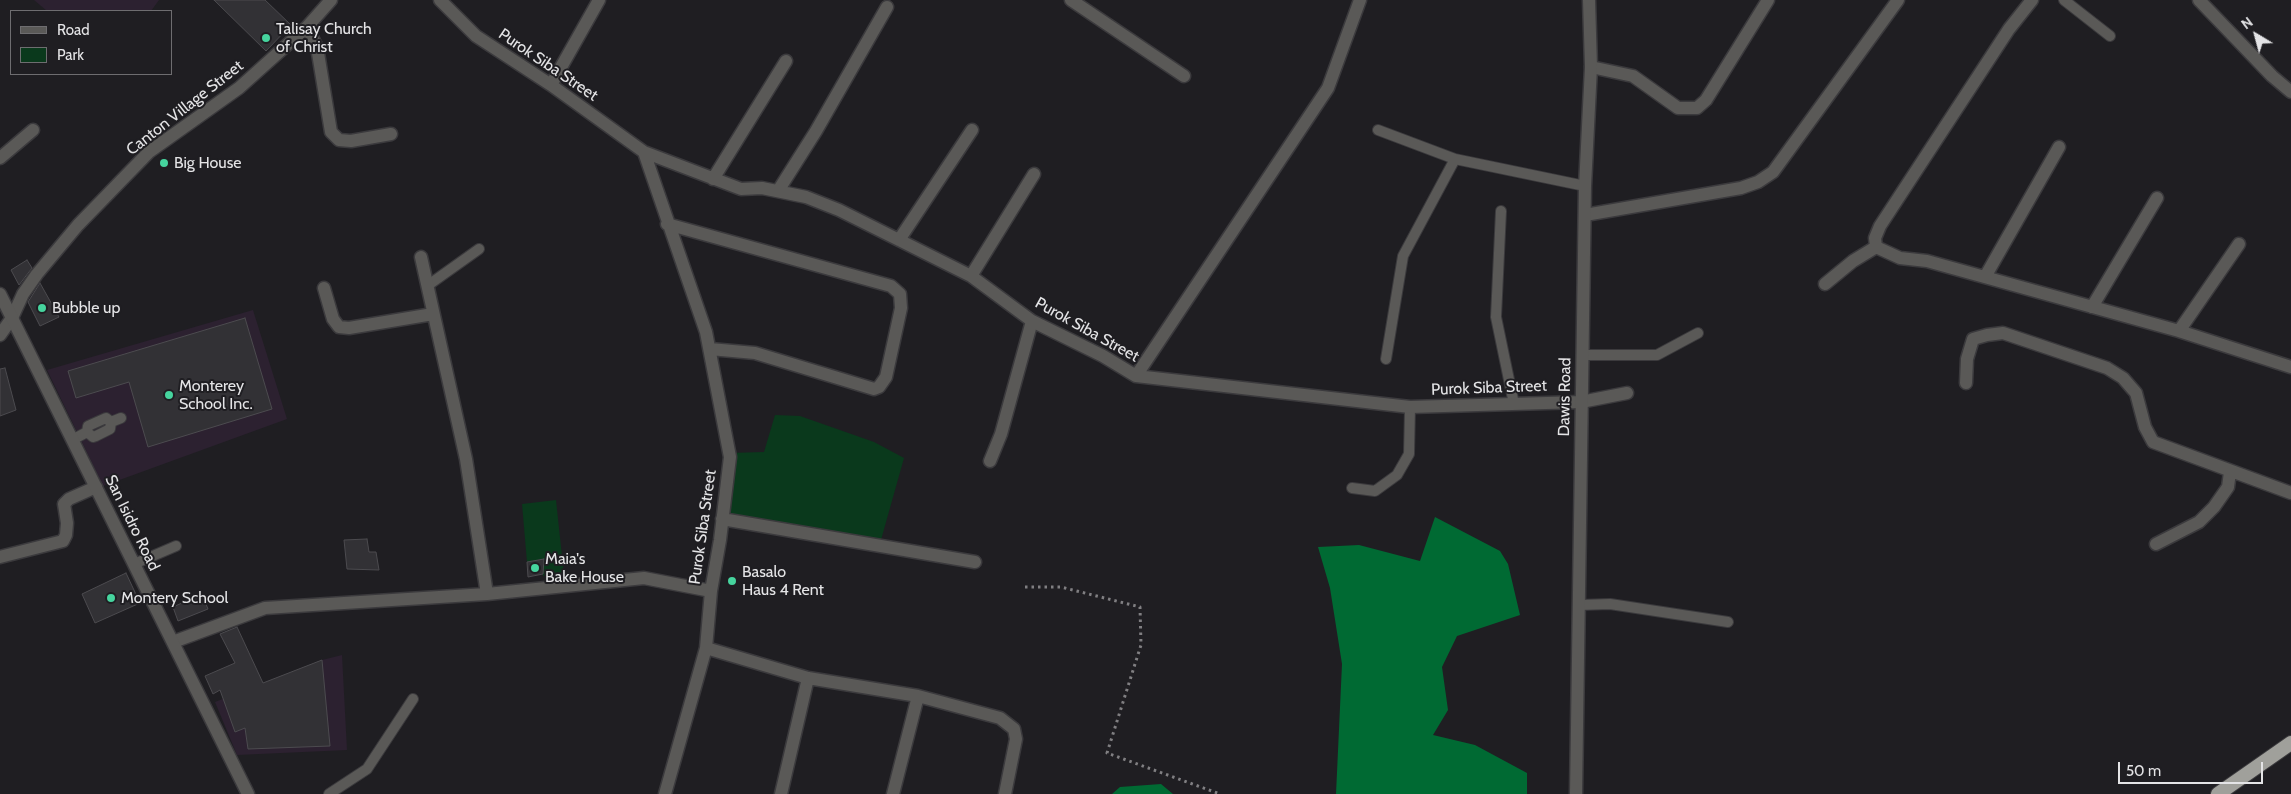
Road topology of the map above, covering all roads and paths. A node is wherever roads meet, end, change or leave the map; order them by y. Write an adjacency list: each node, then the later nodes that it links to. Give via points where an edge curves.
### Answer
1 (331, 0): 13 (street, Canton Village Street)
2 (440, 0): 18 (street, Purok Siba Street, via 476,36)
3 (599, 0): 18 (street)
4 (1071, 0): 17 (street)
5 (1360, 0): 58 (street, via 1328,88)
6 (1589, 0): 16 (street, Dawis Road)
7 (1768, 0): 16 (street, via 1706,100 1697,108 1678,108 1633,76)
8 (1898, 0): 34 (street, via 1774,172 1741,188)
9 (2032, 0): 38 (street, via 2009,29 1880,226 1875,238)
10 (2064, 0): 14 (lane)
11 (2199, 0): 19 (street)
12 (887, 7): 31 (street)
13 (308, 27): 23 (street, via 317,47 331,132 339,140 351,141); 49 (street, Canton Village Street, via 239,88 149,152 78,225 23,294)
14 (2110, 36)
15 (786, 61): 29 (street)
16 (1591, 67): 30 (street, Dawis Road)
17 (1184, 76)
18 (551, 85): 25 (street, Purok Siba Street)
19 (2291, 92)
20 (33, 130): 26 (street)
21 (972, 130): 36 (street)
22 (1378, 130): 27 (lane)
23 (391, 134)
24 (2059, 147): 42 (street)
25 (644, 152): 29 (street, Purok Siba Street); 35 (street, Purok Siba Street)
26 (0, 158)
27 (1455, 159): 30 (lane); 56 (lane, via 1403,256)
28 (1034, 174): 41 (street)
29 (713, 179): 31 (street, Purok Siba Street, via 741,189)
30 (1585, 186): 34 (street, Dawis Road)
31 (778, 191): 36 (street, Purok Siba Street, via 806,197 839,210)
32 (2157, 198): 47 (street)
33 (1501, 211): 62 (lane, via 1496,317)
34 (1585, 214): 55 (street, Dawis Road)
35 (667, 224): 54 (street, Purok Siba Street); 54 (street, via 891,286 900,294 901,308 886,377 874,389 755,353)
36 (899, 240): 41 (street, Purok Siba Street)
37 (2239, 244): 51 (street)
38 (1876, 247): 42 (street, via 1900,258 1927,261); 43 (street)
39 (479, 249): 44 (lane)
40 (421, 258): 44 (street)
41 (971, 276): 50 (street, Purok Siba Street)
42 (1985, 277): 47 (street)
43 (1825, 284)
44 (427, 286): 48 (street)
45 (324, 288): 48 (street, via 333,319 339,327)
46 (0, 294): 49 (street, San Isidro Road)
47 (2092, 307): 51 (street)
48 (433, 314): 79 (street, via 466,459)
49 (12, 318): 53 (street, Canton Village Street); 65 (street, San Isidro Road)
50 (1032, 320): 58 (street, Purok Siba Street); 66 (street, via 1001,434)
51 (2179, 330): 57 (street)
52 (1698, 334): 55 (lane, via 1657,355)
53 (0, 335)
54 (710, 349): 71 (street, Purok Siba Street, via 730,457)
55 (1582, 355): 61 (street, Dawis Road)
56 (1386, 359)
57 (2291, 367)
58 (1136, 376): 63 (street, Purok Siba Street)
59 (1966, 383): 67 (street, via 1967,359 1973,338 2003,333 2106,368 2123,378 2136,392 2145,427 2153,442)
60 (1627, 393): 61 (street, Purok Siba Street)
61 (1581, 402): 62 (street, Purok Siba Street); 80 (street, Dawis Road)
62 (1514, 404): 63 (street, Purok Siba Street)
63 (1410, 406): 69 (lane, via 1409,454 1398,475 1375,491)
64 (121, 418): 65 (lane, via 111,422 110,429 96,436 87,432)
65 (72, 440): 68 (street, San Isidro Road)
66 (990, 461)
67 (2230, 472): 70 (street); 72 (street, via 2231,481 2222,497 2199,522)
68 (96, 487): 74 (street, via 64,504 67,523 63,541); 76 (street, San Isidro Road)
69 (1352, 488)
70 (2291, 493)
71 (722, 519): 75 (street); 78 (street, Purok Siba Street)
72 (2156, 544)
73 (176, 546): 76 (lane)
74 (0, 557)
75 (975, 562)
76 (134, 564): 82 (street, San Isidro Road)
77 (1025, 587): 94 (path, via 1061,586 1140,607 1141,645 1107,753)
78 (710, 590): 79 (street, via 644,578); 83 (street, Purok Siba Street)
79 (487, 594): 82 (street, via 265,608)
80 (1579, 605): 81 (lane, via 1610,604); 95 (street, Dawis Road)
81 (1728, 622)
82 (173, 642): 88 (street, San Isidro Road)
83 (706, 648): 84 (street); 90 (street, Purok Siba Street)
84 (808, 678): 85 (street); 91 (street)
85 (918, 696): 92 (street); 93 (street, via 1000,718 1014,729 1016,739)
86 (413, 699): 89 (lane, via 367,768)
87 (2291, 743): 96 (highway)
88 (248, 794)
89 (329, 794)
90 (665, 794)
91 (781, 794)
92 (893, 794)
93 (1005, 794)
94 (1220, 794)
95 (1576, 794)
96 (2218, 794)

